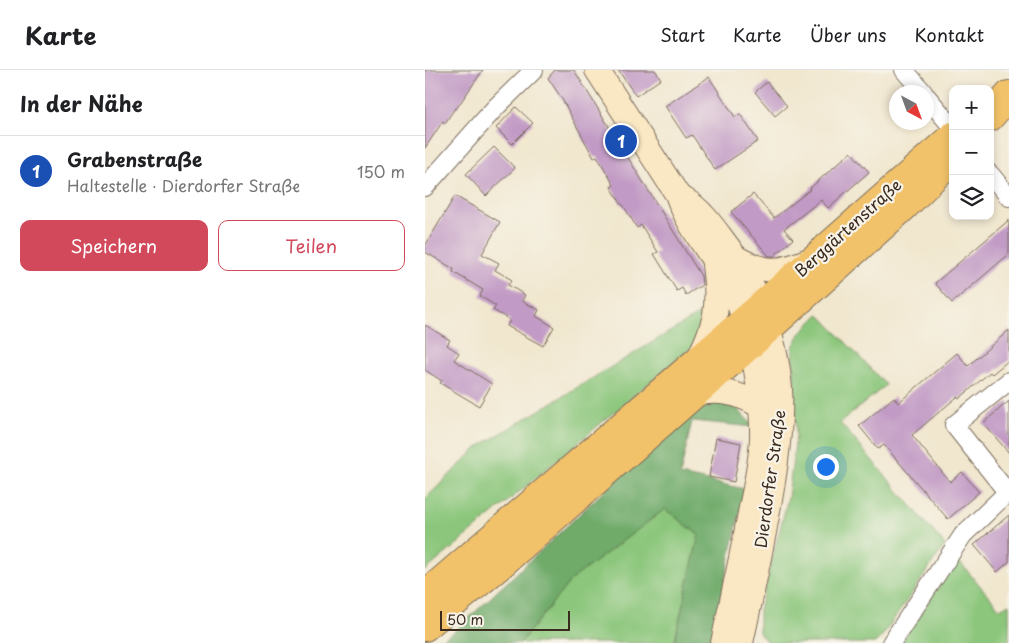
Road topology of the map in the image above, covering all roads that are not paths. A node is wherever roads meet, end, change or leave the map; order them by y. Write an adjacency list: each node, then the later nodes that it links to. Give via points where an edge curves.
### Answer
1 (533, 70): 13 (street)
2 (597, 70): 14 (main road, Dierdorfer Straße)
3 (904, 70): 4 (street)
4 (917, 85)
5 (1009, 95): 7 (main road); 8 (main road)
6 (934, 105): 9 (street)
7 (994, 105)
8 (994, 112)
9 (949, 123)
10 (949, 140): 18 (main road, Berggärtenstraße)
11 (949, 162): 19 (main road, Berggärtenstraße, via 906,205)
12 (991, 175): 15 (street)
13 (425, 187)
14 (677, 194): 16 (main road, Dierdorfer Straße, via 686,216); 17 (main road, Dierdorfer Straße, via 705,217)
15 (1009, 197)
16 (712, 256): 19 (main road, Dierdorfer Straße); 20 (main road, via 717,291 716,313)
17 (735, 257): 18 (main road, via 768,270 783,270); 19 (main road, Dierdorfer Straße, via 745,273)
18 (815, 258): 19 (main road, Berggärtenstraße)
19 (756, 325): 20 (main road); 22 (main road); 23 (main road, Dierdorfer Straße); 28 (main road, Dierdorfer Straße, via 779,380 780,420 769,502)
20 (697, 362): 25 (main road)
21 (1009, 381): 24 (street, via 954,424)
22 (693, 394): 23 (main road, via 735,393); 26 (main road)
23 (760, 406): 27 (main road, Dierdorfer Straße, via 761,442 756,482)
24 (1008, 491): 29 (street, via 963,535)
25 (425, 595)
26 (425, 627)
27 (723, 643)
28 (741, 643)
29 (891, 643)

